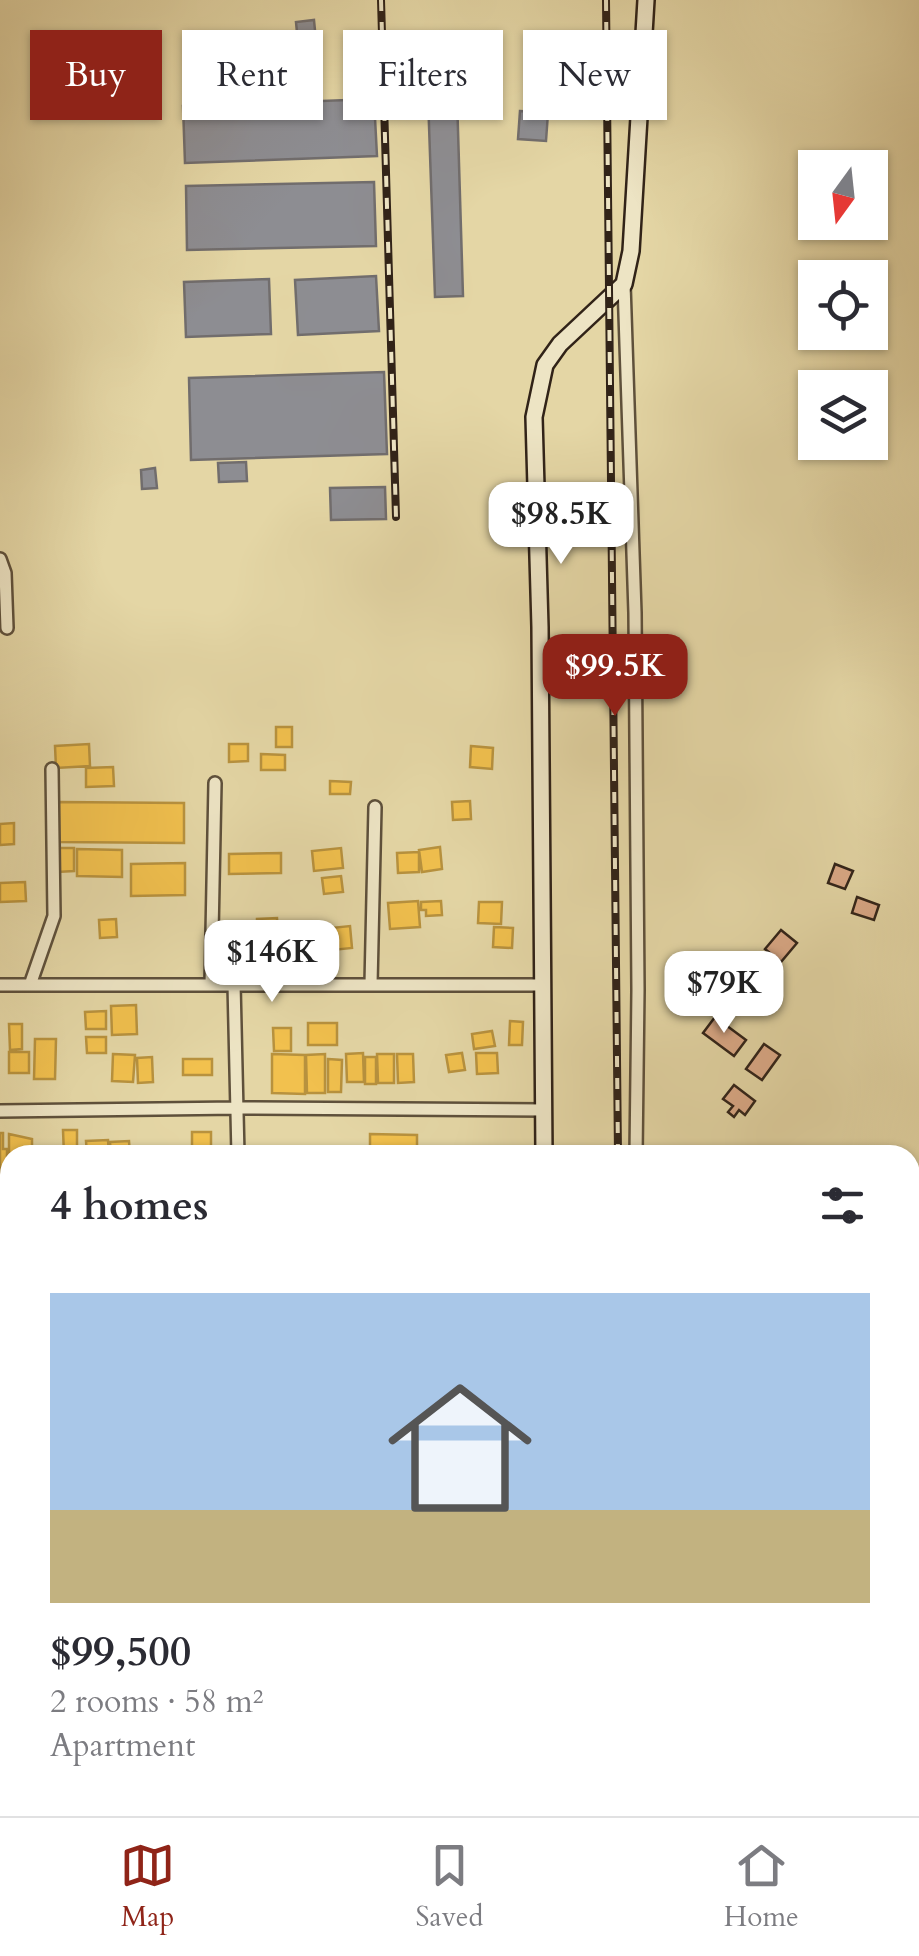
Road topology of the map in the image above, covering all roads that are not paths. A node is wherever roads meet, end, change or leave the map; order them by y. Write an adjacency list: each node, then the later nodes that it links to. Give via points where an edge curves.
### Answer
1 (649, 4): 2 (street)
2 (624, 284): 13 (street, via 545,365 534,417); 19 (street, via 635,612)
3 (0, 559): 4 (street)
4 (7, 628)
5 (52, 769): 9 (street, via 54,916)
6 (215, 782): 10 (street)
7 (375, 807): 12 (street)
8 (0, 984): 9 (street)
9 (30, 984): 10 (street)
10 (211, 984): 11 (street)
11 (234, 984): 12 (street); 14 (street)
12 (371, 984): 13 (street)
13 (544, 985): 15 (street)
14 (237, 1108): 15 (street); 16 (street); 17 (street)
15 (544, 1110): 18 (street)
16 (0, 1111)
17 (238, 1145)
18 (544, 1145)
19 (636, 1145)

